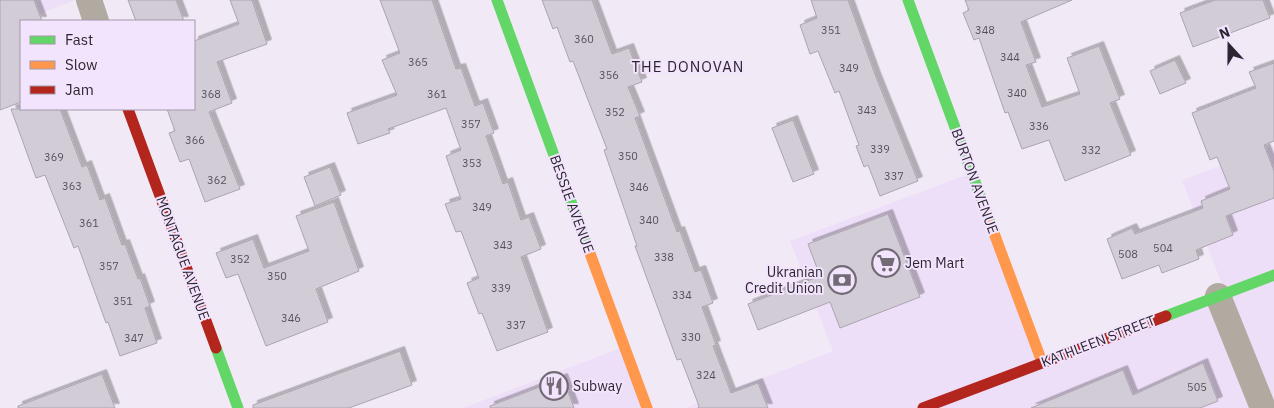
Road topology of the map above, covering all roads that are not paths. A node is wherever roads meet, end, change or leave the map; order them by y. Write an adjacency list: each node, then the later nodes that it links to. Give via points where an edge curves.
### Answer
1 (89, 0): 4 (street)
2 (497, 0): 10 (street, BESSIE AVENUE)
3 (908, 0): 8 (street, BURTON AVENUE)
4 (96, 20)
5 (128, 110): 9 (street, MONTAGUE AVENUE)
6 (1274, 275): 7 (street, KATHLEEN STREET)
7 (1218, 296): 8 (street, KATHLEEN STREET); 12 (street)
8 (1042, 362): 11 (street, KATHLEEN STREET)
9 (238, 408)
10 (648, 408)
11 (923, 408)
12 (1263, 408)

